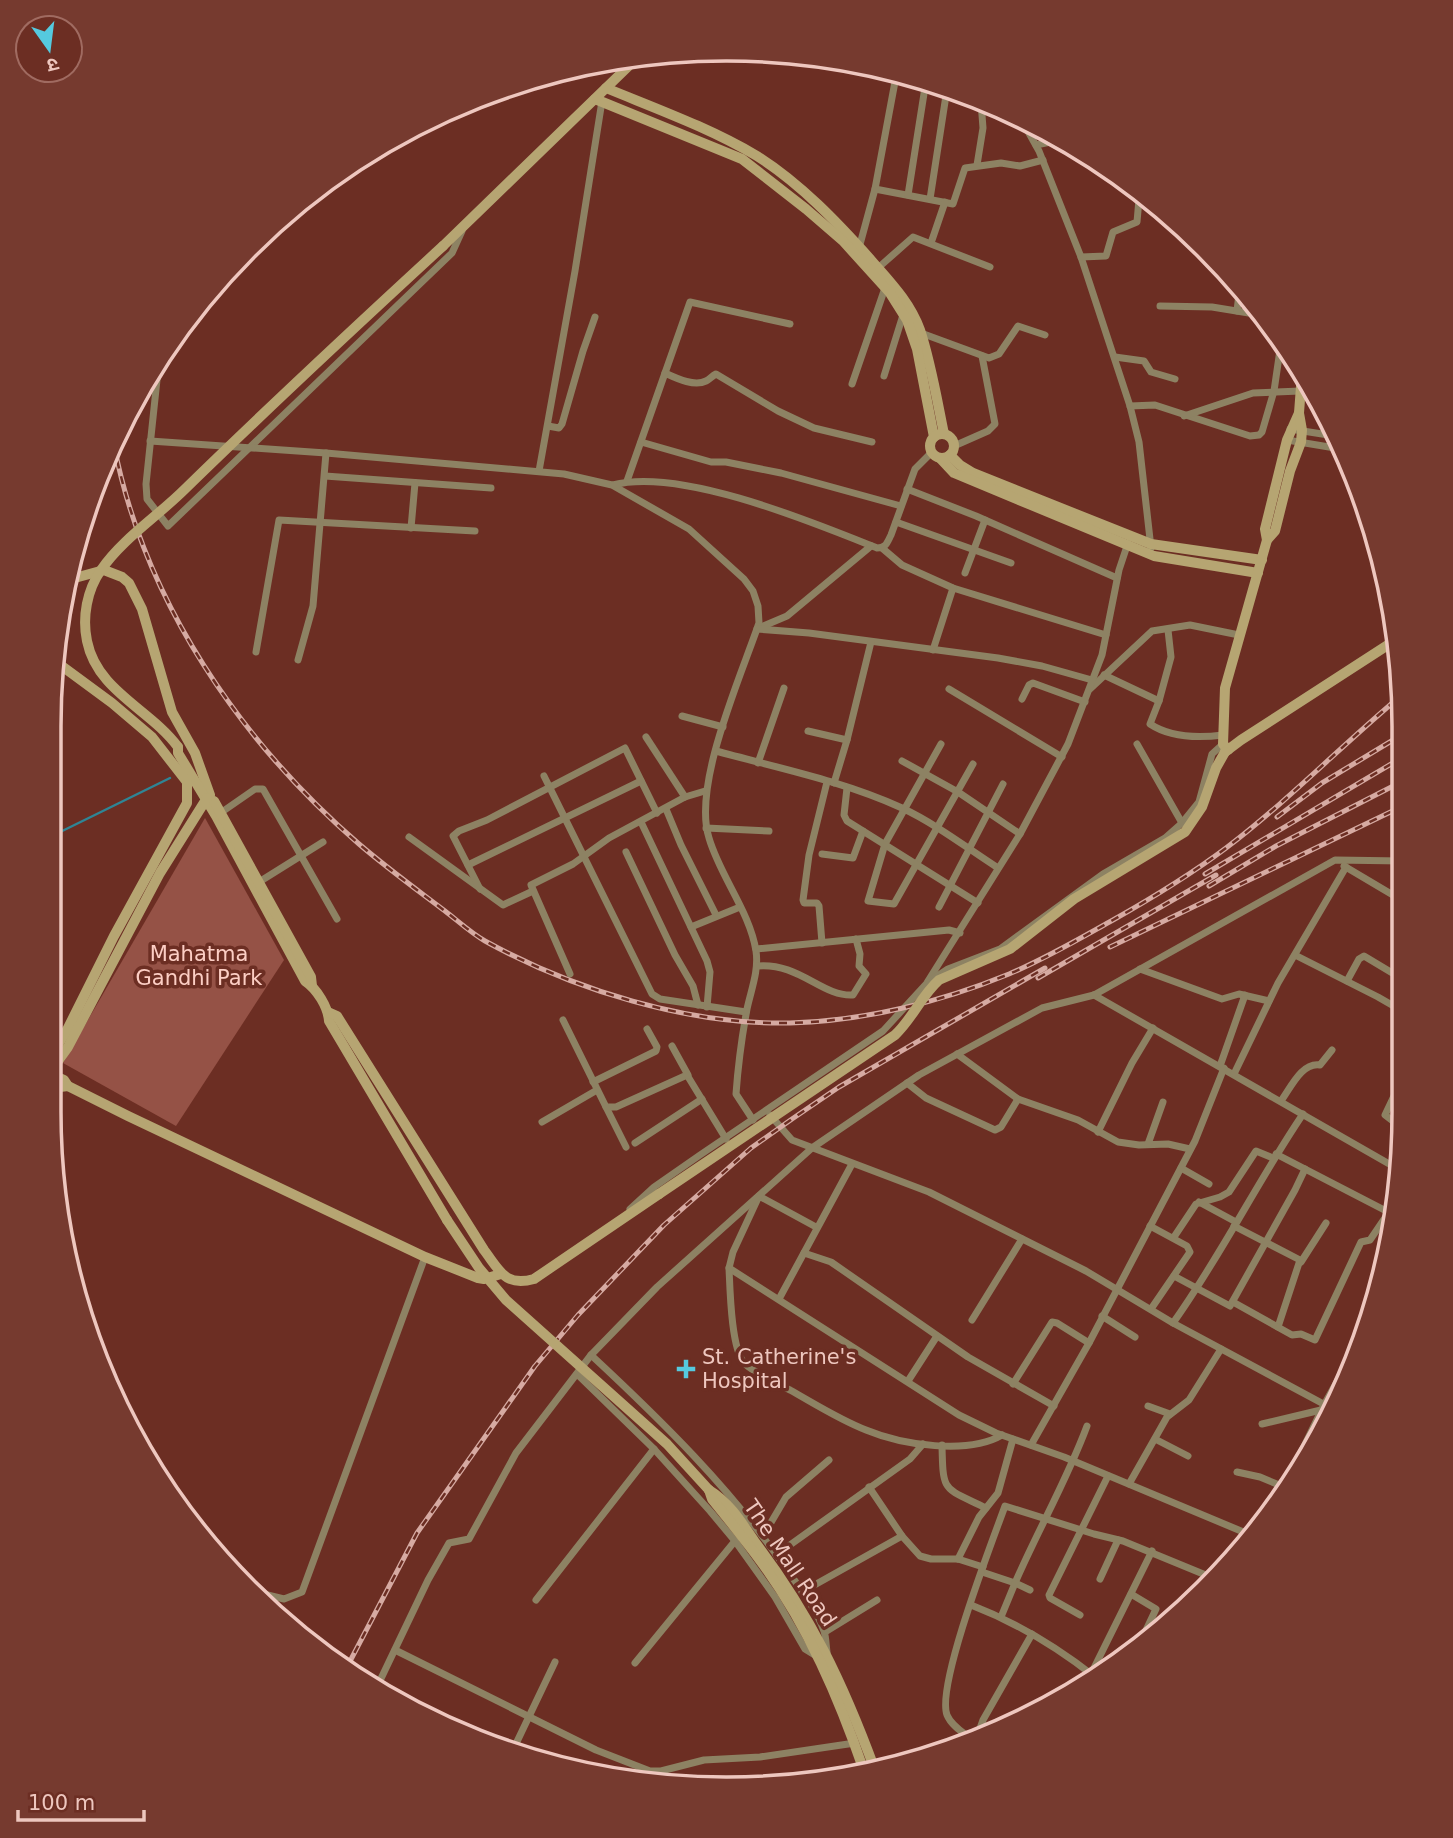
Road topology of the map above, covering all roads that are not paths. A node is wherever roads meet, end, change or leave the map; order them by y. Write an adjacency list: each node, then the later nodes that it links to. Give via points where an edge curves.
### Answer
1 (625, 69): 3 (street)
2 (895, 83): 14 (street)
3 (606, 88): 6 (street); 11 (street, via 711,132)
4 (924, 92): 15 (street)
5 (945, 99): 16 (street)
6 (598, 100): 11 (street); 19 (street); 48 (street)
7 (982, 112): 13 (street)
8 (1030, 135): 10 (street)
9 (1046, 143): 10 (street)
10 (1036, 145): 12 (street)
11 (753, 160): 21 (street)
12 (1043, 160): 13 (street, via 1023,166); 22 (street)
13 (978, 165): 17 (street, via 963,169 956,202)
14 (874, 189): 15 (street); 21 (street)
15 (908, 195): 16 (street)
16 (930, 199): 17 (street)
17 (945, 202): 20 (street)
18 (1138, 205): 22 (street, via 1137,222 1113,232 1106,256)
19 (463, 228): 59 (street, via 452,253); 120 (street, bridge, via 99,572 85,623 94,664 111,686 183,750)
20 (931, 243): 23 (street); 24 (street, via 913,237)
21 (858, 252): 24 (street); 25 (street)
22 (1082, 257): 37 (street)
23 (990, 267)
24 (878, 268): 33 (street, via 899,291)
25 (885, 288): 30 (street); 42 (street)
26 (1238, 302): 28 (street)
27 (1160, 306): 28 (street)
28 (1237, 311): 29 (street)
29 (1247, 313)
30 (904, 315): 39 (street); 52 (street)
31 (595, 317): 48 (street, via 562,424 559,428)
32 (790, 324): 38 (street, via 690,302)
33 (921, 333): 35 (street); 52 (street)
34 (1045, 335): 35 (street, via 1018,326 996,356)
35 (982, 356): 61 (street, via 995,424)
36 (1279, 356): 43 (street)
37 (1115, 357): 40 (street, via 1144,361 1151,372); 45 (street)
38 (665, 373): 55 (street); 56 (street, via 695,382 716,374 814,428)
39 (884, 376)
40 (1175, 379)
41 (156, 384): 54 (street)
42 (852, 384)
43 (1274, 391): 44 (street); 47 (street, via 1252,393); 47 (street, via 1262,432 1255,437)
44 (1300, 391): 46 (street)
45 (1130, 405): 47 (street, via 1149,404); 80 (street, via 1139,442)
46 (1299, 413): 49 (street); 50 (street)
47 (1184, 416)
48 (548, 426): 62 (street)
49 (1290, 429): 50 (street); 53 (street)
50 (1302, 430): 51 (street); 57 (street)
51 (1324, 434)
52 (939, 435): 61 (street, via 950,436); 61 (street, via 930,443)
53 (1287, 440): 57 (street); 75 (street, via 1265,529)
54 (150, 441): 59 (street); 59 (street, via 147,499 168,526)
55 (641, 442): 64 (street); 69 (street)
56 (872, 442)
57 (1301, 442): 58 (street); 75 (street, via 1275,531)
58 (1330, 447)
59 (247, 448): 60 (street)
60 (326, 453): 62 (street); 63 (street)
61 (944, 453): 68 (street, via 915,469); 76 (street, via 972,473)
62 (539, 471): 66 (street)
63 (324, 476): 65 (street); 72 (street)
64 (626, 481): 66 (street); 77 (street, via 692,485)
65 (415, 483): 67 (street); 73 (street)
66 (612, 485): 88 (street, via 688,529 744,579 758,606)
67 (491, 488)
68 (907, 489): 69 (street); 70 (street)
69 (901, 506): 71 (street)
70 (985, 520): 79 (street); 86 (street)
71 (896, 522): 78 (street); 79 (street)
72 (321, 523): 73 (street); 95 (street, via 279,520); 96 (street, via 313,606)
73 (411, 528): 74 (street)
74 (475, 531)
75 (1267, 540): 81 (street)
76 (1128, 541): 80 (street); 86 (street)
77 (871, 546): 78 (street); 88 (street, via 787,616)
78 (882, 548): 87 (street, via 902,565)
79 (972, 549): 82 (street); 83 (street)
80 (1151, 549): 81 (street); 84 (street)
81 (1262, 560): 84 (street)
82 (1012, 563)
83 (965, 573)
84 (1258, 573): 91 (street)
85 (79, 577): 130 (street, via 104,570 129,583 142,609 172,712 195,753)
86 (1118, 578): 90 (street)
87 (953, 588): 90 (street); 94 (street)
88 (757, 629): 92 (street); 107 (street)
89 (1168, 630): 91 (street, via 1190,625); 98 (street, via 1149,632); 104 (street, via 1171,657)
90 (1106, 635): 99 (street)
91 (1239, 635): 113 (street, via 1225,688)
92 (871, 642): 94 (street); 110 (street)
93 (1387, 646): 113 (street)
94 (933, 650): 99 (street, via 1042,666)
95 (256, 652)
96 (298, 660)
97 (64, 668): 120 (street, via 152,737)
98 (1104, 675): 102 (street); 104 (street)
99 (1092, 680): 102 (street)
100 (784, 688): 117 (street)
101 (949, 689): 115 (street)
102 (1089, 689): 105 (street)
103 (1022, 699): 105 (street, via 1033,683)
104 (1159, 701): 113 (street, via 1152,726)
105 (1085, 702): 115 (street)
106 (682, 716): 107 (street)
107 (723, 727): 114 (street)
108 (808, 731): 110 (street)
109 (646, 737): 129 (street)
110 (847, 740): 123 (street)
111 (941, 744): 119 (street)
112 (1137, 744): 138 (street)
113 (1225, 745): 138 (street, via 1212,754 1199,802); 230 (street, bridge, via 1202,807 1185,832 1074,899 1010,949 939,980 895,1035)
114 (716, 751): 117 (street); 127 (street)
115 (1062, 757): 143 (street)
116 (902, 761): 119 (street)
117 (758, 763): 123 (street)
118 (973, 764): 128 (street)
119 (925, 774): 128 (street); 132 (street)
120 (190, 775): 130 (street); 179 (street, via 187,803)
121 (544, 776): 125 (street)
122 (641, 781): 125 (street, via 625,748); 133 (street); 136 (street)
123 (830, 783): 126 (street); 171 (street, via 808,855 803,900 819,904)
124 (1003, 784): 134 (street)
125 (549, 788): 136 (street); 155 (street, via 453,836)
126 (847, 788): 132 (street); 142 (street, via 845,818)
127 (705, 791): 129 (street); 139 (street)
128 (958, 792): 134 (street); 140 (street)
129 (685, 797): 131 (street)
130 (208, 798): 135 (street); 179 (street)
131 (666, 809): 133 (street); 166 (street)
132 (905, 810): 140 (street); 146 (street)
133 (657, 813): 137 (street)
134 (989, 813): 143 (street); 147 (street)
135 (218, 814): 150 (street, via 262,789); 158 (street); 181 (street, via 305,981)
136 (564, 819): 151 (street); 155 (street)
137 (641, 821): 151 (street); 168 (street)
138 (1182, 823): 180 (street, via 1000,949 948,969)
139 (706, 828): 141 (street); 164 (street)
140 (937, 828): 147 (street); 154 (street)
141 (769, 831)
142 (863, 831): 146 (street); 149 (street, via 853,858)
143 (1020, 834): 157 (street)
144 (409, 837): 160 (street)
145 (323, 842): 150 (street)
146 (885, 844): 154 (street); 154 (street, via 868,901 894,904)
147 (970, 850): 157 (street); 159 (street)
148 (626, 852): 186 (street)
149 (822, 854)
150 (302, 856): 158 (street); 167 (street)
151 (583, 857): 161 (street, via 531,886); 186 (street, via 652,994)
152 (1335, 860): 153 (street); 156 (street); 175 (street)
153 (1392, 861)
154 (917, 863): 159 (street)
155 (468, 865): 160 (street)
156 (1346, 867): 162 (street); 173 (street)
157 (998, 868): 163 (street)
158 (259, 882): 181 (street)
159 (950, 884): 163 (street); 165 (street)
160 (480, 889): 161 (street, via 503,905)
161 (533, 891): 177 (street)
162 (1392, 894)
163 (978, 902): 169 (street)
164 (740, 907): 166 (street); 172 (street)
165 (939, 907)
166 (716, 915): 168 (street)
167 (337, 919)
168 (691, 927): 186 (street, via 710,972)
169 (960, 933): 170 (street, via 949,930); 180 (street)
170 (856, 939): 171 (street); 174 (street, via 859,966 866,974 853,995 833,991 785,967)
171 (822, 943): 172 (street)
172 (756, 949): 174 (street)
173 (1295, 955): 178 (street); 184 (street)
174 (757, 966): 187 (street)
175 (1140, 969): 182 (street); 183 (street, via 1222,999)
176 (1392, 973): 178 (street, via 1364,956)
177 (570, 974)
178 (1347, 981): 185 (street)
179 (97, 983): 192 (street); 196 (street)
180 (927, 983): 209 (street, via 883,1031)
181 (312, 986): 188 (street)
182 (1094, 995): 190 (street); 195 (street, via 1042,1008)
183 (1245, 995): 184 (street); 197 (street)
184 (1269, 1001): 198 (street)
185 (1392, 1005)
186 (703, 1006): 187 (street)
187 (747, 1012): 211 (street, via 736,1094)
188 (328, 1013): 243 (street, via 337,1016); 310 (street, The Mall Road, bridge, via 479,1268 506,1300 667,1444 709,1490 712,1500)
189 (563, 1020): 202 (street)
190 (1153, 1028): 197 (street); 214 (street)
191 (647, 1029): 202 (street, via 656,1051)
192 (61, 1040)
193 (672, 1046): 199 (street)
194 (1332, 1050): 206 (street, via 1321,1065 1303,1069)
195 (957, 1054): 201 (street); 204 (street)
196 (61, 1058)
197 (1222, 1067): 198 (street); 220 (street)
198 (1234, 1074): 206 (street)
199 (688, 1075): 203 (street); 208 (street, via 611,1109)
200 (61, 1079): 240 (street, via 128,1116)
201 (907, 1083): 204 (street, via 926,1098 995,1130); 219 (street)
202 (595, 1086): 208 (street); 213 (street)
203 (702, 1099): 215 (street); 216 (street)
204 (1018, 1099): 214 (street)
205 (1392, 1100): 212 (street, via 1385,1115)
206 (1281, 1101): 210 (street)
207 (1163, 1102): 217 (street)
208 (604, 1104): 218 (street)
209 (766, 1111): 211 (street); 219 (street, via 792,1140)
210 (1303, 1114): 221 (street); 223 (street)
211 (753, 1120): 215 (street)
212 (1392, 1120)
213 (542, 1122)
214 (1098, 1132): 217 (street, via 1118,1142)
215 (726, 1139): 230 (street, via 654,1187)
216 (635, 1143)
217 (1148, 1144): 220 (street)
218 (626, 1147)
219 (812, 1149): 222 (street); 227 (street)
220 (1190, 1150): 224 (street)
221 (1274, 1156): 225 (street); 228 (street, via 1256,1151 1229,1192); 232 (street)
222 (852, 1164): 235 (street); 237 (street, via 929,1192)
223 (1389, 1164)
224 (1181, 1168): 226 (street); 233 (street)
225 (1305, 1169): 229 (street); 238 (street)
226 (1209, 1184)
227 (759, 1195): 235 (street); 242 (street); 258 (street, via 657,1287)
228 (1199, 1202): 232 (street); 236 (street)
229 (1384, 1210)
230 (618, 1220): 243 (street, via 534,1279 521,1283)
231 (1326, 1223): 241 (street)
232 (1236, 1224): 238 (street); 246 (street)
233 (1150, 1226): 236 (street); 245 (street)
234 (1381, 1226): 253 (street, via 1370,1240 1361,1242 1316,1339)
235 (816, 1227): 239 (street)
236 (1174, 1237): 244 (street, via 1190,1250)
237 (1022, 1239): 245 (street); 251 (street)
238 (1266, 1242): 241 (street); 248 (street)
239 (804, 1253): 247 (street); 254 (street, via 831,1262)
240 (425, 1257): 243 (street, via 484,1279); 302 (street, via 302,1592 284,1599)
241 (1301, 1262): 253 (street)
242 (729, 1268): 247 (street); 272 (street, via 735,1336 744,1363 867,1431)
243 (501, 1273)
244 (1174, 1276): 246 (street); 249 (street)
245 (1116, 1288): 249 (street); 250 (street)
246 (1197, 1289): 248 (street, via 1230,1306); 252 (street)
247 (779, 1299): 260 (street)
248 (1233, 1301): 253 (street)
249 (1151, 1309): 252 (street)
250 (1102, 1316): 255 (street); 256 (street)
251 (972, 1320)
252 (1173, 1323): 257 (street)
253 (1278, 1327)
254 (937, 1336): 260 (street); 261 (street)
255 (1135, 1336)
256 (1089, 1343): 261 (street, via 1052,1322); 262 (street)
257 (1221, 1349): 264 (street); 266 (street, via 1189,1400)
258 (591, 1355): 259 (street); 288 (street, via 674,1433)
259 (577, 1374): 275 (street); 311 (street, via 516,1453 470,1539 449,1543)
260 (908, 1381): 269 (street, via 959,1415)
261 (1013, 1384): 262 (street)
262 (1054, 1406): 274 (street)
263 (1148, 1406): 266 (street)
264 (1323, 1407)
265 (1321, 1409): 267 (street)
266 (1170, 1413): 271 (street)
267 (1262, 1424)
268 (1087, 1426): 278 (street)
269 (1002, 1435): 270 (street); 273 (street, via 984,1444)
270 (1013, 1439): 274 (street); 284 (street, via 998,1493)
271 (1155, 1439): 276 (street); 281 (street)
272 (923, 1444): 273 (street); 283 (street, via 910,1459)
273 (942, 1445): 284 (street, via 945,1485)
274 (1031, 1445): 278 (street)
275 (654, 1449): 291 (street); 303 (street)
276 (1188, 1456)
277 (829, 1461): 288 (street, via 786,1497)
278 (1074, 1461): 280 (street); 285 (street)
279 (1237, 1472): 282 (street)
280 (1108, 1476): 281 (street); 286 (street)
281 (1129, 1484): 287 (street)
282 (1278, 1484)
283 (869, 1487): 289 (street); 293 (street)
284 (986, 1508): 294 (street)
285 (1044, 1518): 286 (street); 295 (street, via 1004,1506); 298 (street)
286 (1081, 1529): 290 (street); 306 (street, via 1049,1595)
287 (1242, 1531)
288 (763, 1536): 293 (street)
289 (902, 1536): 294 (street, via 920,1556); 300 (street)
290 (1118, 1539): 292 (street); 297 (street)
291 (735, 1541): 312 (street, via 805,1650); 314 (street)
292 (1152, 1551): 296 (street); 301 (street)
293 (776, 1555): 300 (street)
294 (958, 1559): 295 (street)
295 (983, 1569): 298 (street); 305 (street)
296 (1204, 1574)
297 (1100, 1578)
298 (1015, 1583): 299 (street); 307 (street)
299 (1030, 1590)
300 (802, 1592): 310 (street)
301 (1130, 1594): 308 (street, via 1156,1609); 315 (street)
302 (271, 1596)
303 (537, 1600)
304 (877, 1600): 310 (street)
305 (971, 1605): 307 (street); 320 (street, via 946,1706 952,1723)
306 (1080, 1615)
307 (1001, 1617): 309 (street)
308 (1148, 1625)
309 (1032, 1634): 316 (street); 319 (street)
310 (818, 1637): 312 (street, The Mall Road); 312 (street)
311 (395, 1650): 317 (street); 318 (street)
312 (823, 1655): 322 (street, The Mall Road); 323 (street, The Mall Road, via 852,1707)
313 (555, 1662): 318 (street)
314 (635, 1663)
315 (1098, 1663)
316 (1087, 1671)
317 (381, 1680)
318 (527, 1716): 321 (street); 322 (street, via 650,1771 704,1760)
319 (981, 1726)
320 (963, 1732)
321 (516, 1742)
322 (855, 1743): 324 (street, The Mall Road)
323 (871, 1760)
324 (861, 1763)

